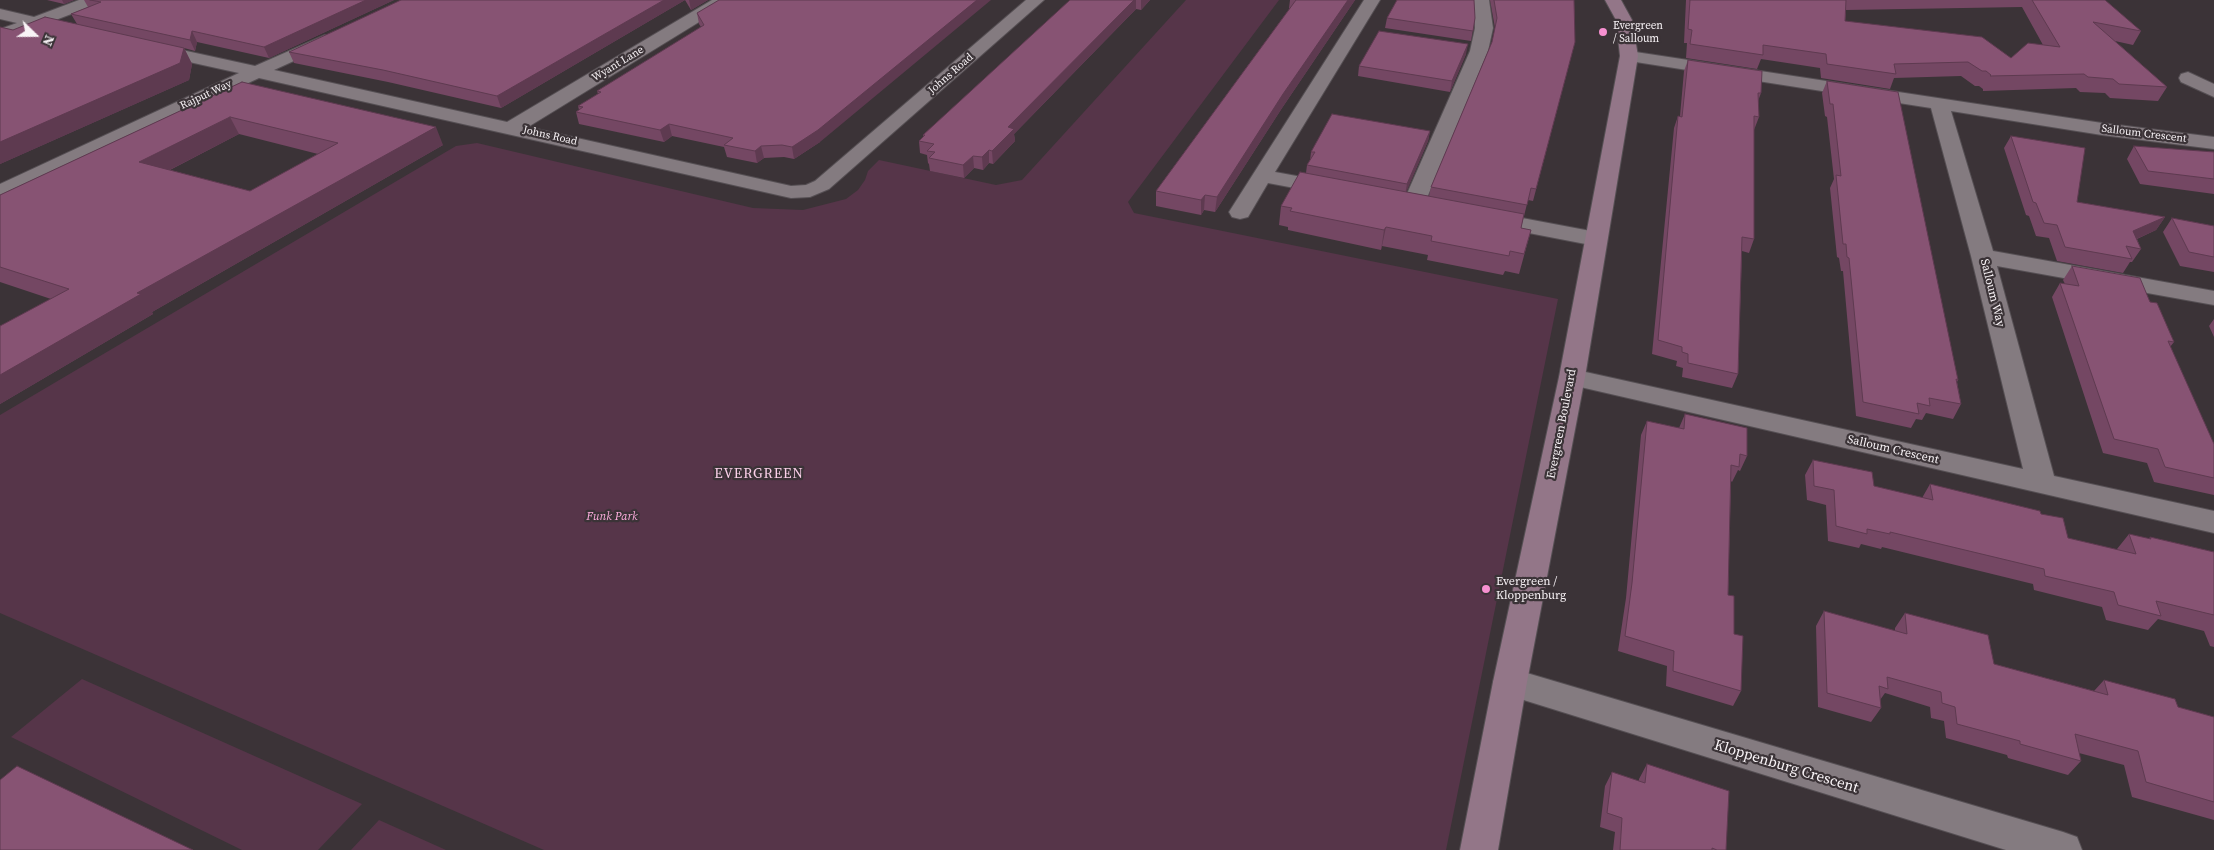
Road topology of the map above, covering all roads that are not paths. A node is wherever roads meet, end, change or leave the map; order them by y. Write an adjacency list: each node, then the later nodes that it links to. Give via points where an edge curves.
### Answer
1 (94, 0): 8 (street)
2 (724, 0): 22 (street, Wyant Lane)
3 (1036, 0): 22 (street, Johns Road, via 822,185 810,190 792,192)
4 (1372, 0): 9 (street)
5 (1481, 0): 16 (street, via 1484,28)
6 (1613, 0): 17 (street, Evergreen Boulevard, via 1624,20)
7 (0, 14): 8 (street)
8 (34, 22): 12 (street); 13 (street)
9 (1353, 30): 11 (street); 24 (street)
10 (340, 33): 18 (street, Rajput Way)
11 (1373, 33)
12 (89, 34)
13 (0, 35)
14 (133, 44): 18 (street, Johns Road)
15 (1460, 46): 16 (street)
16 (1479, 50): 27 (street)
17 (1630, 56): 21 (street, Salloum Crescent); 30 (street, Evergreen Boulevard)
18 (257, 72): 22 (street, Johns Road); 25 (street, Rajput Way)
19 (2188, 78): 20 (street)
20 (2214, 92)
21 (1939, 104): 23 (street, Salloum Crescent); 31 (street, Salloum Way)
22 (512, 128)
23 (2214, 143)
24 (1262, 176): 26 (street); 28 (street)
25 (0, 192)
26 (1356, 194)
27 (1413, 205)
28 (1240, 212)
29 (1461, 214): 30 (street)
30 (1596, 239): 33 (street, Evergreen Boulevard)
31 (1983, 256): 32 (street); 34 (street, Salloum Way)
32 (2214, 298)
33 (1572, 377): 34 (street, Salloum Crescent); 36 (street, Evergreen Boulevard)
34 (2041, 483): 35 (street, Salloum Crescent)
35 (2214, 522)
36 (1510, 682): 37 (street, Evergreen Boulevard); 38 (street, Kloppenburg Crescent)
37 (1479, 850)
38 (2062, 850)

